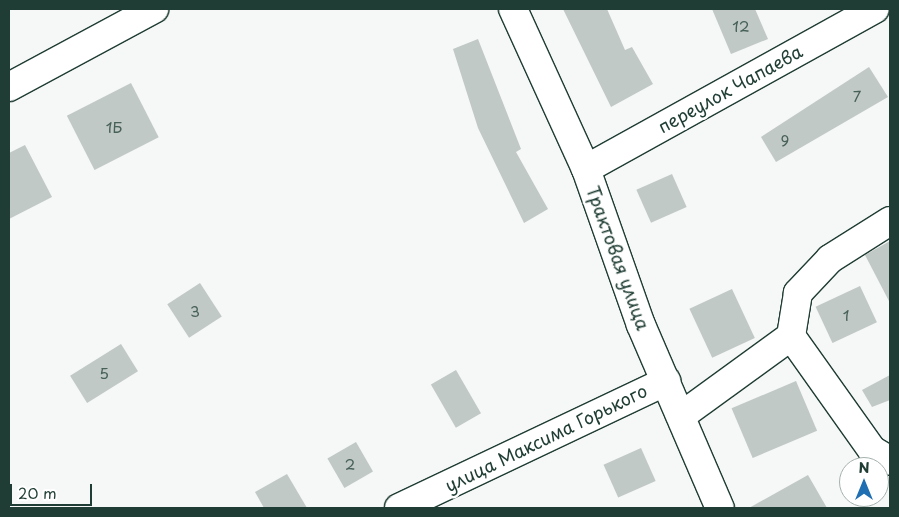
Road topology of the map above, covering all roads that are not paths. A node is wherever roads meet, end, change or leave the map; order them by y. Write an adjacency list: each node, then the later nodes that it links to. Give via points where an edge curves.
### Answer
1 (154, 9): 4 (street)
2 (512, 9): 5 (street, Трактовая улица)
3 (875, 9): 5 (street, переулок Чапаева)
4 (9, 87)
5 (586, 169): 8 (street, Трактовая улица)
6 (890, 221): 7 (street, via 830,259 798,293)
7 (791, 336): 9 (street); 10 (street, via 872,450)
8 (666, 381): 9 (street, Трактовая улица); 11 (street, улица Максима Горького)
9 (681, 416): 12 (street, Трактовая улица)
10 (890, 461)
11 (400, 508)
12 (720, 508)

